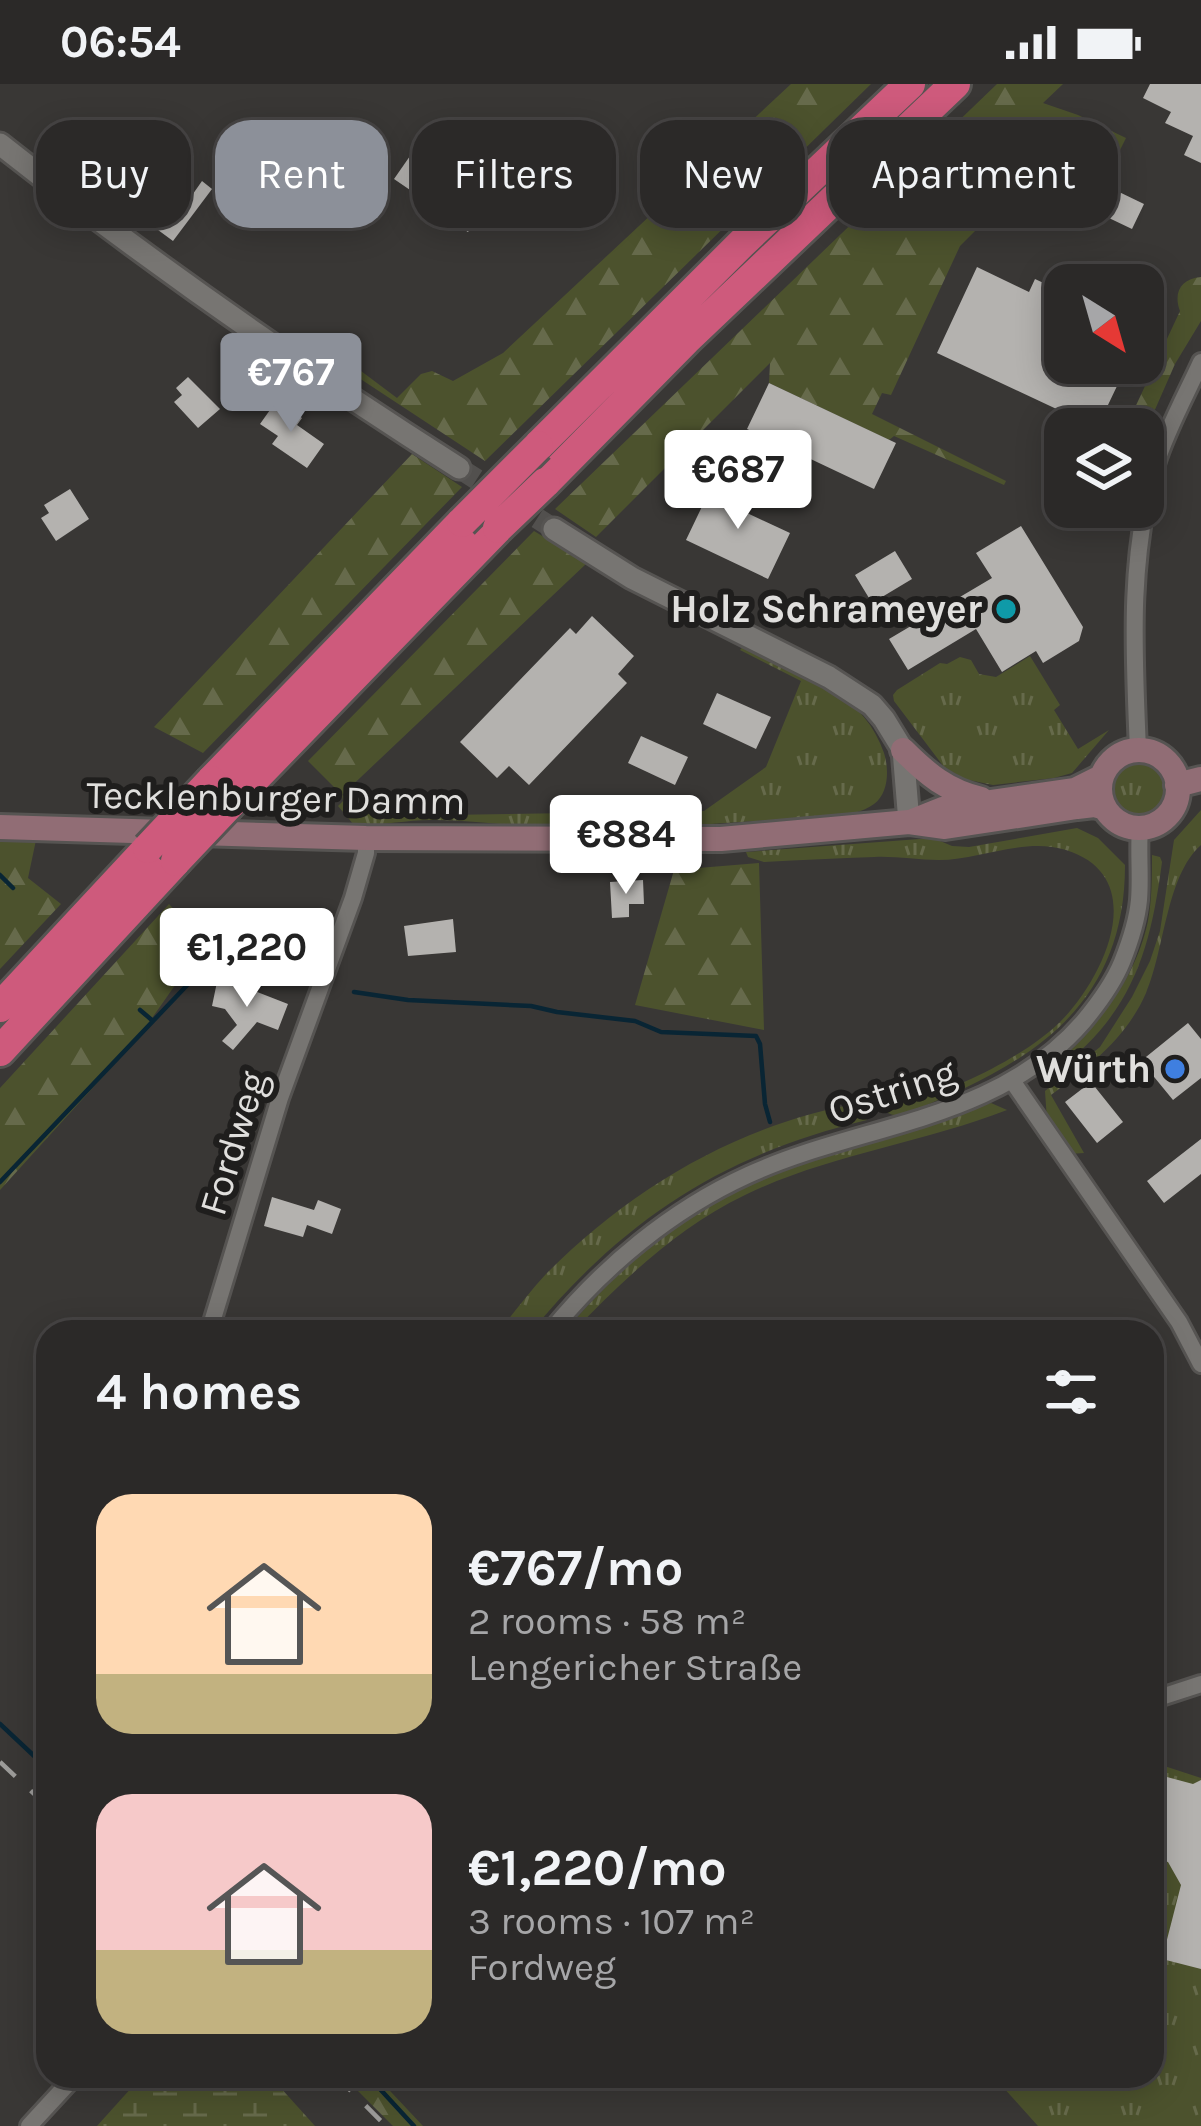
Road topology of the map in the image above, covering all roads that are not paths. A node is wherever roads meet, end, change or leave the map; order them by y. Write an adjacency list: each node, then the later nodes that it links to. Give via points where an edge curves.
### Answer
1 (910, 84): 11 (highway, bridge, via 462,522)
2 (955, 84): 11 (highway, bridge)
3 (0, 144): 5 (street, via 207,302)
4 (1201, 362): 8 (street, via 1157,460 1144,512 1132,657)
5 (459, 468)
6 (554, 529): 7 (street, via 853,691)
7 (903, 750): 12 (main road, via 955,792); 14 (street)
8 (1138, 750): 9 (main road, via 1115,758); 10 (main road, via 1160,756)
9 (1102, 777): 12 (main road, Tecklenburger Damm, via 1075,790); 13 (main road)
10 (1189, 782): 16 (main road, via 1172,809)
11 (220, 793): 18 (highway, bridge)
12 (1008, 800): 14 (main road, Tecklenburger Damm)
13 (1105, 808): 14 (main road, Tecklenburger Damm, via 945,827); 16 (main road, via 1120,823)
14 (910, 822): 17 (main road, Tecklenburger Damm, via 721,839)
15 (0, 826): 17 (main road, Tecklenburger Damm)
16 (1140, 827): 21 (street, Ostring, via 1139,902 1121,966 1070,1037)
17 (366, 838): 22 (street, Fordweg)
18 (162, 855): 19 (highway); 20 (highway)
19 (0, 1007)
20 (0, 1051)
21 (1013, 1082): 23 (street, Ostring, via 709,1193 631,1249); 24 (street)
22 (213, 1320)
23 (561, 1320)
24 (1201, 1364)
25 (1201, 1684): 26 (street)
26 (1164, 1696)
27 (64, 2088): 28 (street)
28 (29, 2126)

